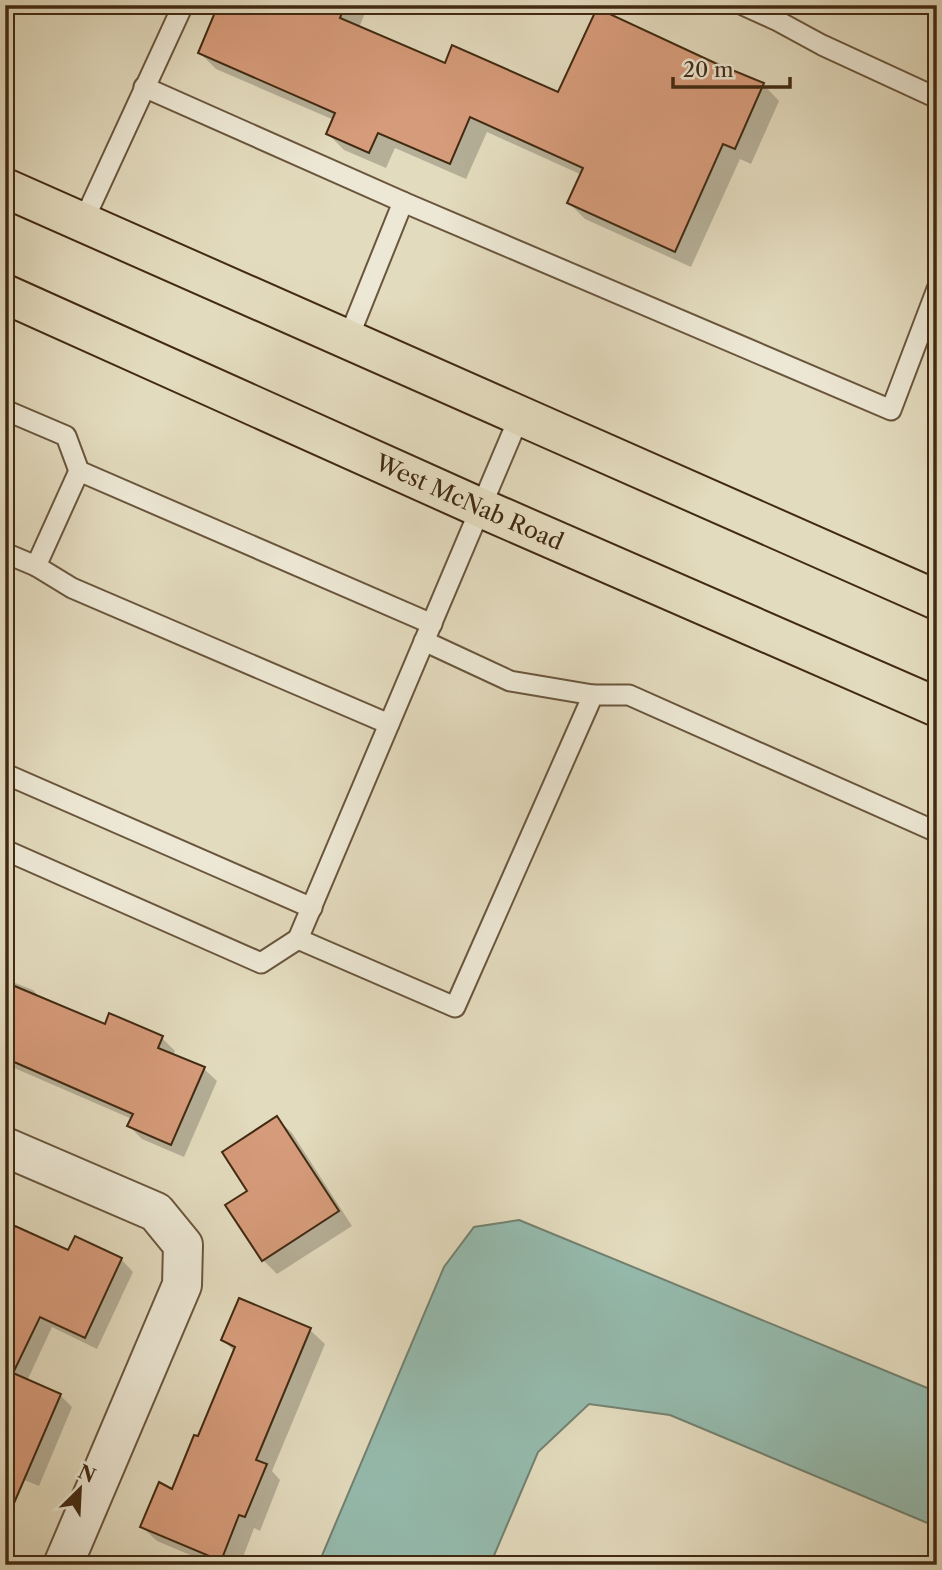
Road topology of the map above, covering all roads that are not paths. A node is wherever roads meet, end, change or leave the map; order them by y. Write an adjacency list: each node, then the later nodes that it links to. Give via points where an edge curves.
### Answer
1 (183, 5): 3 (lane)
2 (743, 5): 4 (lane)
3 (144, 87): 6 (lane); 7 (lane)
4 (937, 98)
5 (5, 188): 7 (main road)
6 (403, 202): 8 (lane, via 891,410); 10 (lane)
7 (83, 222): 10 (main road)
8 (937, 289)
9 (5, 293): 14 (main road, West McNab Road)
10 (348, 339): 12 (main road)
11 (5, 410): 13 (lane, via 66,436)
12 (520, 415): 14 (lane); 17 (main road)
13 (79, 471): 16 (lane); 18 (lane)
14 (481, 508): 18 (lane); 20 (main road, West McNab Road)
15 (5, 553): 16 (lane)
16 (36, 566): 21 (lane, via 72,588)
17 (937, 600)
18 (428, 632): 19 (lane, via 510,681); 21 (lane)
19 (593, 695): 23 (lane, via 629,695); 26 (lane, via 455,1007)
20 (937, 706)
21 (389, 724): 25 (lane)
22 (5, 777): 25 (lane)
23 (937, 832)
24 (5, 850): 26 (lane, via 261,963)
25 (312, 908): 26 (lane)
26 (298, 939)
27 (5, 1147): 28 (street, via 156,1212 183,1245 182,1285)
28 (63, 1565)

